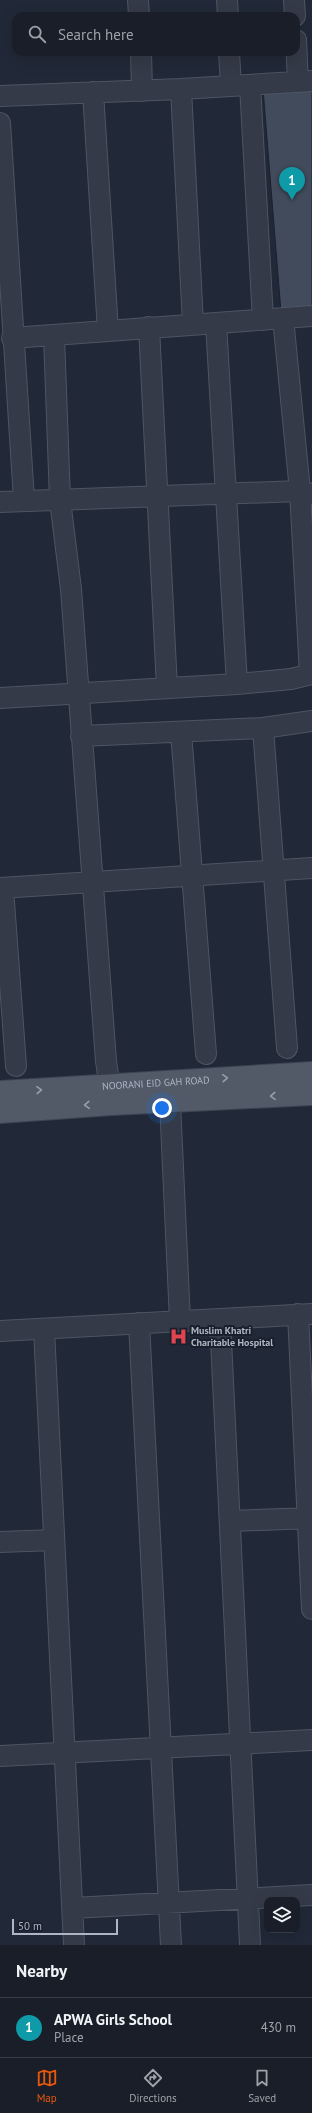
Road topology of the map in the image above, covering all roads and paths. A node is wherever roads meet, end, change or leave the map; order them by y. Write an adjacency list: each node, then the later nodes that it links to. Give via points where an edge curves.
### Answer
1 (138, 0): 4 (street)
2 (227, 0): 5 (street)
3 (294, 0): 6 (street)
4 (139, 12)
5 (228, 12)
6 (295, 12)
7 (140, 56): 13 (street)
8 (230, 56): 11 (street)
9 (300, 56): 10 (street)
10 (305, 81): 11 (street)
11 (241, 85): 12 (street); 20 (street)
12 (181, 89): 13 (street); 22 (street)
13 (142, 91): 14 (street)
14 (93, 92): 15 (street); 24 (street)
15 (0, 96)
16 (0, 123): 17 (street)
17 (0, 139): 26 (street)
18 (312, 316): 19 (street)
19 (283, 318): 20 (street); 27 (street)
20 (263, 320): 21 (street)
21 (216, 323): 22 (street); 28 (street)
22 (192, 324): 23 (street)
23 (149, 327): 24 (street); 29 (street)
24 (108, 331): 25 (street)
25 (54, 336): 26 (street); 31 (street)
26 (12, 338): 30 (street)
27 (306, 492): 28 (street); 33 (street)
28 (226, 493): 29 (street); 34 (street)
29 (158, 496): 31 (street); 35 (street)
30 (24, 500): 31 (street); 32 (street)
31 (60, 500): 36 (street, via 71,589)
32 (0, 502)
33 (311, 674): 34 (street, via 291,679)
34 (237, 684): 35 (street)
35 (168, 688): 36 (street)
36 (79, 692): 37 (street); 41 (street)
37 (0, 698)
38 (312, 721): 39 (street)
39 (263, 728): 40 (street); 43 (street)
40 (181, 732): 41 (street); 44 (street)
41 (81, 736): 45 (street)
42 (312, 868): 43 (street)
43 (274, 870): 44 (street); 47 (street)
44 (192, 875): 45 (street); 48 (street)
45 (93, 882): 46 (street); 52 (street)
46 (2, 888): 49 (street)
47 (287, 1048)
48 (206, 1054)
49 (16, 1066)
50 (312, 1073): 52 (main road, NOORANI EID GAH ROAD, one-way to 50)
51 (0, 1092): 52 (main road, NOORANI EID GAH ROAD, one-way to 52)
52 (110, 1094): 54 (main road, NOORANI EID GAH ROAD); 55 (main road, NOORANI EID GAH ROAD, one-way to 55)
53 (312, 1094): 54 (main road, NOORANI EID GAH ROAD, one-way to 54)
54 (170, 1102): 58 (street)
55 (0, 1112)
56 (305, 1314): 57 (street); 62 (street)
57 (220, 1319): 58 (street); 63 (street)
58 (180, 1321): 59 (street)
59 (139, 1323): 60 (street); 69 (street)
60 (44, 1328): 61 (street); 64 (street)
61 (0, 1331)
62 (310, 1518): 63 (street); 66 (street)
63 (230, 1521): 68 (street)
64 (54, 1540): 65 (street); 70 (street)
65 (0, 1542)
66 (312, 1609)
67 (312, 1740): 68 (street)
68 (240, 1744): 69 (street); 73 (street)
69 (161, 1748): 70 (street); 74 (street)
70 (65, 1752): 71 (street); 75 (street)
71 (0, 1756)
72 (312, 1895): 73 (street)
73 (248, 1899): 74 (street); 78 (street)
74 (169, 1903): 75 (street); 77 (street)
75 (73, 1908): 76 (street)
76 (74, 1945)
77 (171, 1945)
78 (250, 1945)

